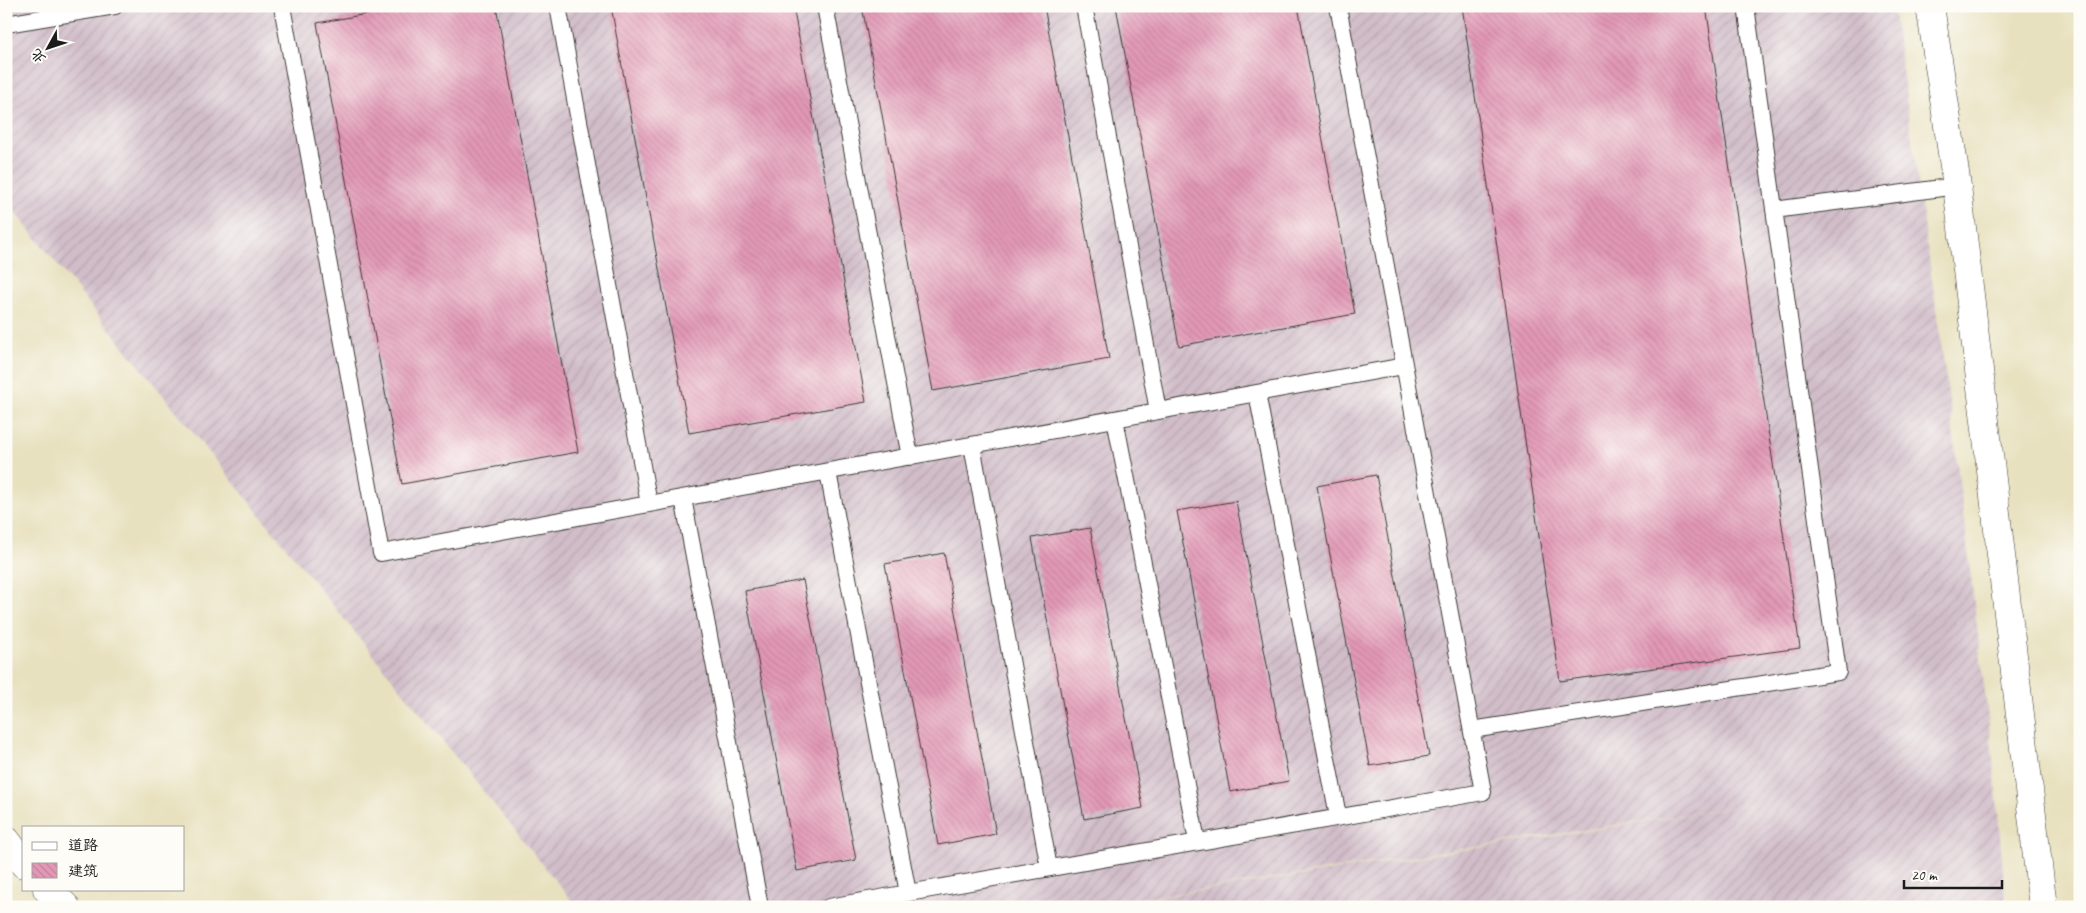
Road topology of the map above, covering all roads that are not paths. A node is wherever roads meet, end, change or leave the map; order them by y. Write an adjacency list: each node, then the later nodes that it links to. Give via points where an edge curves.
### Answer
1 (115, 6): 9 (lane)
2 (282, 6): 20 (lane, via 381,553)
3 (558, 6): 20 (lane)
4 (825, 6): 17 (lane)
5 (1084, 6): 14 (lane)
6 (1338, 6): 12 (lane)
7 (1746, 6): 11 (lane)
8 (1930, 6): 10 (street)
9 (6, 24)
10 (1957, 186): 11 (lane); 32 (street)
11 (1774, 210): 21 (lane, via 1838,672)
12 (1404, 366): 13 (lane); 21 (lane)
13 (1257, 393): 14 (lane); 22 (lane)
14 (1158, 411): 15 (lane)
15 (1115, 419): 16 (lane); 24 (lane)
16 (972, 445): 17 (lane); 26 (lane)
17 (910, 457): 18 (lane)
18 (828, 472): 19 (lane); 28 (lane)
19 (683, 498): 20 (lane); 30 (lane)
20 (649, 504)
21 (1472, 730): 22 (lane, via 1483,792)
22 (1338, 816): 24 (lane)
23 (6, 840): 25 (street)
24 (1197, 842): 26 (lane)
25 (22, 861)
26 (1048, 868): 28 (lane)
27 (48, 890): 29 (street)
28 (908, 893): 31 (lane)
29 (66, 907)
30 (760, 907)
31 (829, 907)
32 (2043, 907)

